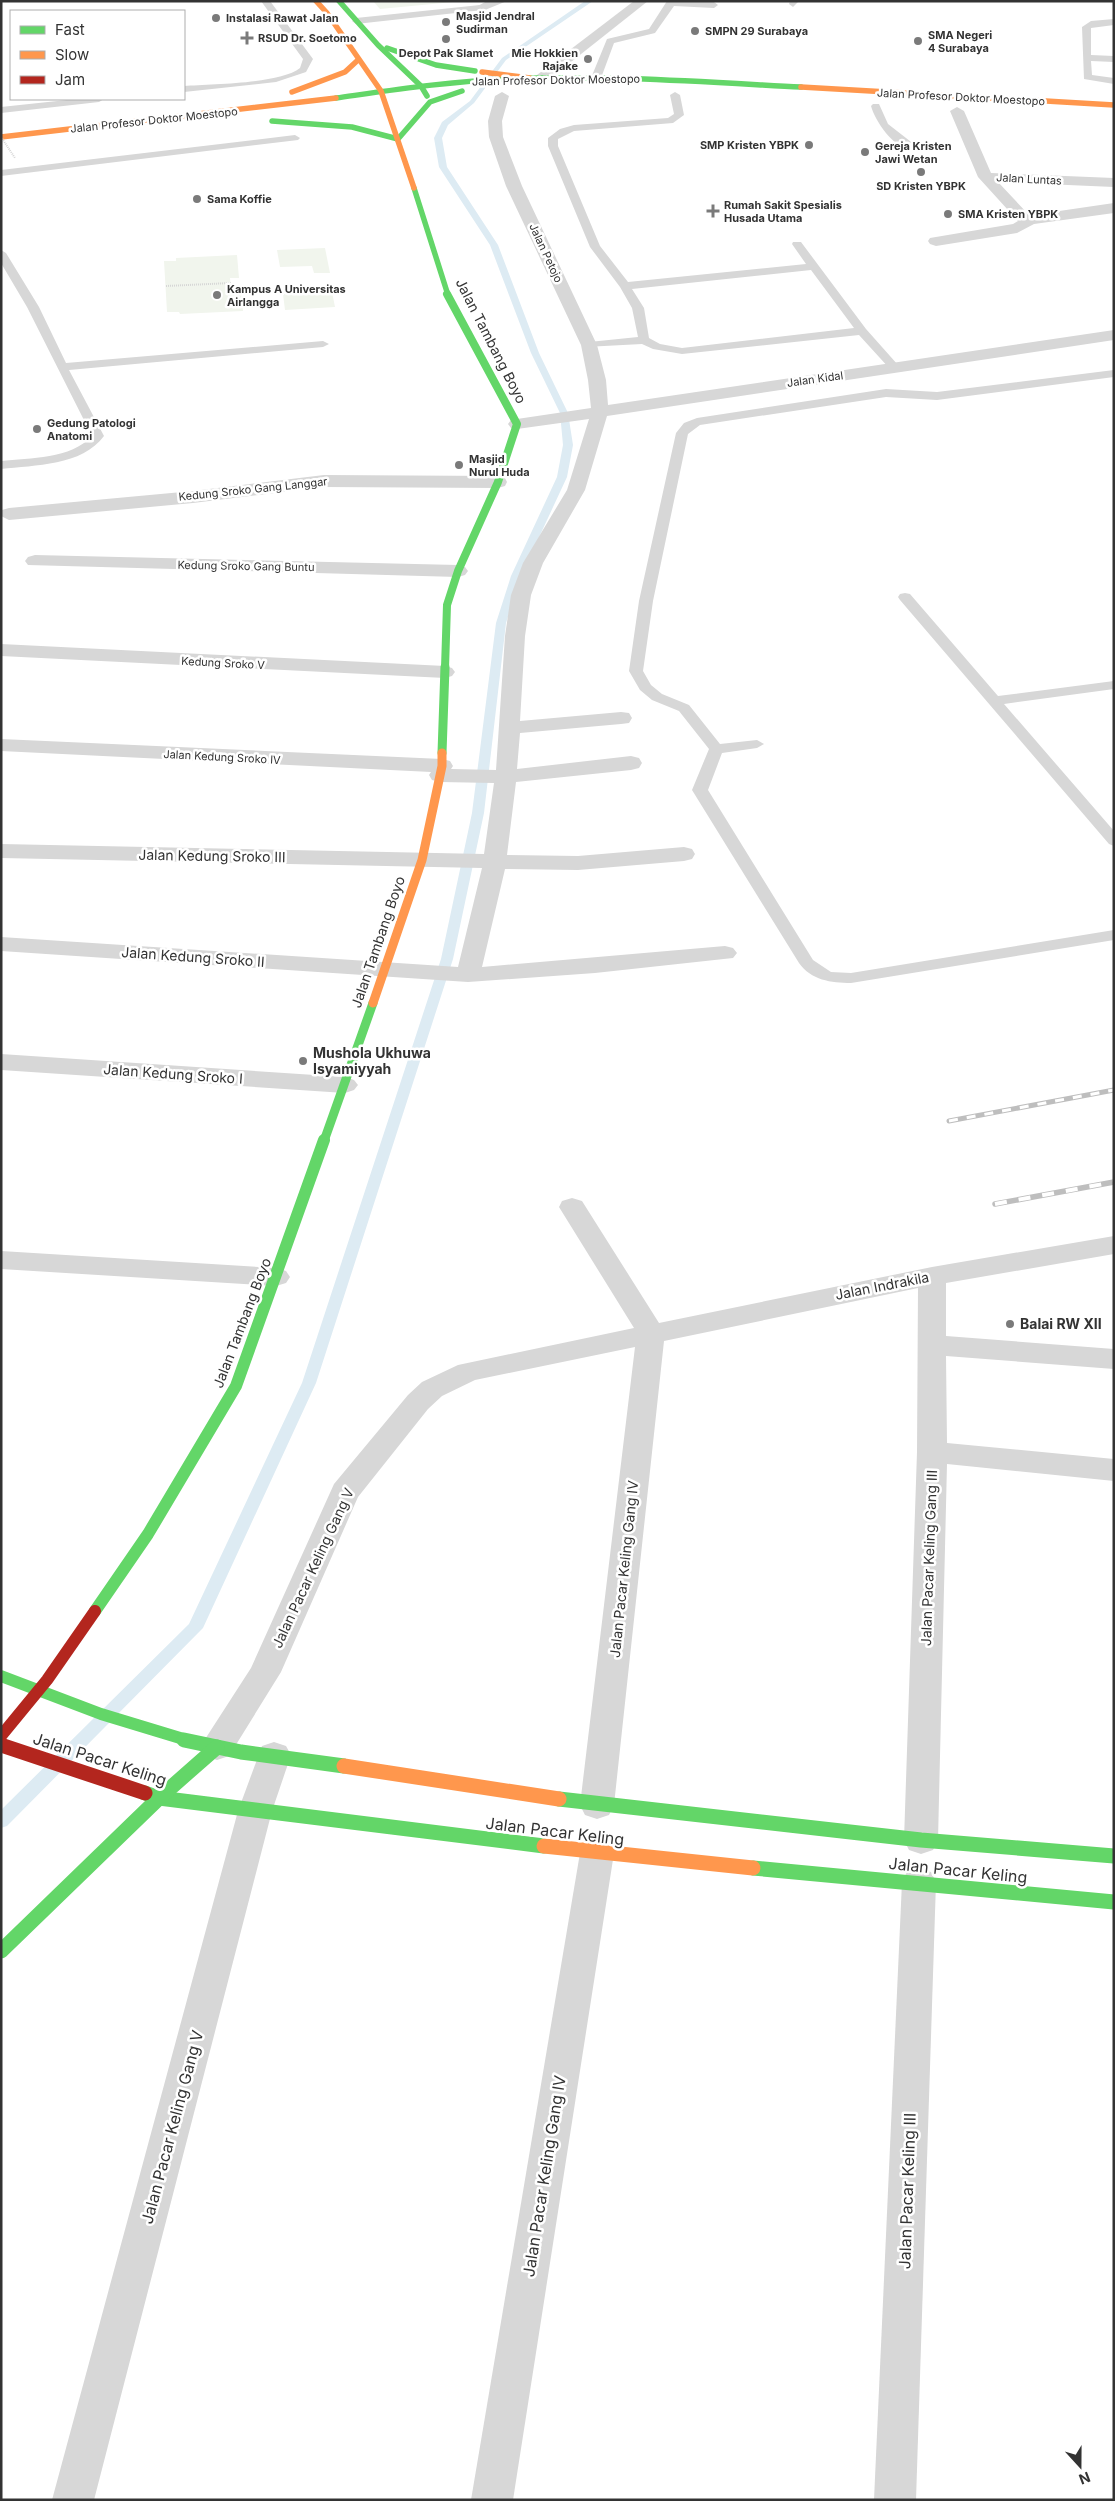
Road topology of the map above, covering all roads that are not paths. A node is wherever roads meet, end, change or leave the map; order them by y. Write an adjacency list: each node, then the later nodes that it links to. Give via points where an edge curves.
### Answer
1 (265, 1): 20 (lane, via 308,59 306,66 285,77)
2 (316, 1): 14 (main road, Jalan Tambang Boyo)
3 (339, 1): 9 (main road)
4 (501, 1): 8 (street)
5 (642, 1): 16 (street)
6 (672, 2): 7 (lane); 17 (lane, via 652,31 610,41)
7 (714, 5)
8 (480, 8): 9 (lane)
9 (356, 21): 11 (main road)
10 (1114, 22): 12 (lane, via 1086,27)
11 (378, 45): 15 (main road); 19 (main road)
12 (1086, 58): 13 (lane); 18 (lane, via 1087,77)
13 (1114, 59)
14 (358, 60): 21 (main road, Jalan Tambang Boyo); 30 (main road, via 345,72)
15 (488, 78): 16 (main road); 16 (main road, Jalan Profesor Doktor Moestopo); 19 (main road, Jalan Profesor Doktor Moestopo); 25 (main road, Jalan Profesor Doktor Moestopo, via 462,97)
16 (536, 78): 17 (main road, Jalan Profesor Doktor Moestopo)
17 (596, 78): 27 (main road, Jalan Profesor Doktor Moestopo)
18 (1114, 81)
19 (421, 86): 21 (main road, Jalan Profesor Doktor Moestopo); 25 (main road)
20 (185, 89)
21 (381, 91): 30 (main road, Jalan Profesor Doktor Moestopo); 35 (main road, Jalan Tambang Boyo)
22 (676, 95): 46 (lane, via 680,115 670,121 574,128 553,138 552,146 595,247)
23 (502, 96): 51 (street, Jalan Petojo, via 495,121 499,145 514,186)
24 (90, 100): 29 (lane)
25 (430, 102): 26 (main road, Jalan Profesor Doktor Moestopo); 35 (main road)
26 (413, 104)
27 (1114, 105)
28 (876, 106): 36 (lane, via 883,127)
29 (1, 110)
30 (236, 111): 33 (main road, Jalan Profesor Doktor Moestopo)
31 (957, 111): 38 (street, Jalan Luntas)
32 (330, 114): 35 (main road, via 267,122 344,125)
33 (1, 137)
34 (295, 138): 37 (lane)
35 (398, 139): 56 (main road, Jalan Tambang Boyo, via 446,292)
36 (911, 147)
37 (1, 173)
38 (985, 177): 39 (street, Jalan Luntas); 41 (street, via 1023,217)
39 (1114, 183)
40 (1114, 208): 41 (street)
41 (1030, 220): 42 (street, via 1018,228)
42 (936, 241)
43 (797, 244): 45 (lane)
44 (1, 253): 52 (lane, via 33,307)
45 (815, 266): 46 (lane); 47 (lane)
46 (625, 286): 49 (lane, via 638,308)
47 (862, 331): 49 (lane, via 682,351 657,347); 53 (lane)
48 (1114, 335): 53 (street, Jalan Kidal)
49 (644, 340): 51 (lane)
50 (323, 344): 52 (lane)
51 (589, 345): 55 (street, Jalan Petojo)
52 (62, 367): 57 (lane, via 98,436 84,450)
53 (894, 367): 55 (street, Jalan Kidal)
54 (1114, 373): 71 (lane, via 937,396 886,393 688,426 682,433 654,564 636,671 645,687 657,697 684,708)
55 (593, 412): 56 (street, Jalan Kidal); 68 (street, via 576,490 533,563 521,595)
56 (517, 424): 58 (main road, Jalan Tambang Boyo)
57 (1, 465)
58 (498, 482): 59 (street, Kedung Sroko Gang Langgar, via 324,481); 61 (main road, Jalan Tambang Boyo)
59 (9, 514)
60 (35, 561): 61 (street, Kedung Sroko Gang Buntu)
61 (458, 571): 64 (main road, Jalan Tambang Boyo, via 447,605)
62 (905, 597): 66 (lane)
63 (1, 650): 64 (street, Kedung Sroko V)
64 (445, 672): 73 (main road, Jalan Tambang Boyo)
65 (1114, 685): 66 (lane)
66 (995, 701): 75 (lane)
67 (621, 718): 68 (street)
68 (508, 728): 74 (street)
69 (757, 744): 71 (lane)
70 (1, 745): 73 (street, Jalan Kedung Sroko IV)
71 (716, 749): 80 (lane, via 701,780 700,790 815,972 834,978 851,978)
72 (631, 763): 74 (street, Jalan Kedung Sroko IV)
73 (445, 772): 74 (street, Jalan Kedung Sroko IV); 78 (main road, Jalan Tambang Boyo)
74 (499, 777): 79 (street)
75 (1114, 841)
76 (1, 851): 78 (street, Jalan Kedung Sroko III)
77 (684, 854): 79 (street, Jalan Kedung Sroko III, via 578,863)
78 (432, 860): 79 (street, Jalan Kedung Sroko III); 83 (main road, Jalan Tambang Boyo)
79 (491, 861): 84 (street)
80 (1114, 935)
81 (1, 944): 83 (street, Jalan Kedung Sroko II)
82 (725, 953): 84 (street, Jalan Kedung Sroko II, via 595,966)
83 (395, 969): 84 (street, Jalan Kedung Sroko II); 86 (main road, Jalan Tambang Boyo)
84 (461, 974)
85 (1, 1062): 86 (street, Jalan Kedung Sroko I)
86 (345, 1085): 91 (main road, Jalan Tambang Boyo)
87 (572, 1207): 92 (street)
88 (1114, 1245): 90 (street, Jalan Indrakila)
89 (1, 1260): 91 (street)
90 (932, 1276): 92 (street, Jalan Indrakila); 93 (street, Jalan Pacar Keling Gang III)
91 (276, 1277): 98 (main road, Jalan Tambang Boyo, via 236,1386 148,1534)
92 (651, 1333): 101 (street, Jalan Pacar Keling Gang V, via 468,1372 432,1389 418,1402 345,1492 265,1672); 104 (street, Jalan Pacar Keling Gang IV)
93 (933, 1345): 94 (street); 95 (street, Jalan Pacar Keling Gang III)
94 (1114, 1359)
95 (932, 1452): 96 (street); 106 (street, Jalan Pacar Keling Gang III)
96 (1114, 1470)
97 (1, 1676): 98 (main road, Jalan Pacar Keling)
98 (40, 1690): 99 (main road, Jalan Tambang Boyo); 101 (main road, Jalan Pacar Keling, via 151,1730)
99 (1, 1736)
100 (1, 1745): 103 (main road, Jalan Pacar Keling)
101 (217, 1747): 102 (main road, Jalan Pacar Keling); 103 (main road)
102 (274, 1755): 104 (main road, Jalan Pacar Keling); 105 (street, Jalan Pacar Keling Gang V)
103 (159, 1798): 105 (main road, Jalan Pacar Keling); 111 (main road)
104 (597, 1805): 106 (main road, Jalan Pacar Keling)
105 (255, 1811): 107 (main road, Jalan Pacar Keling); 112 (street, Jalan Pacar Keling Gang V)
106 (921, 1840): 108 (main road, Jalan Pacar Keling)
107 (597, 1853): 109 (main road, Jalan Pacar Keling); 113 (street, Jalan Pacar Keling Gang IV)
108 (1114, 1856)
109 (919, 1882): 110 (main road, Jalan Pacar Keling); 114 (street, Jalan Pacar Keling III)
110 (1114, 1902)
111 (1, 1952)
112 (73, 2500)
113 (492, 2500)
114 (895, 2500)

